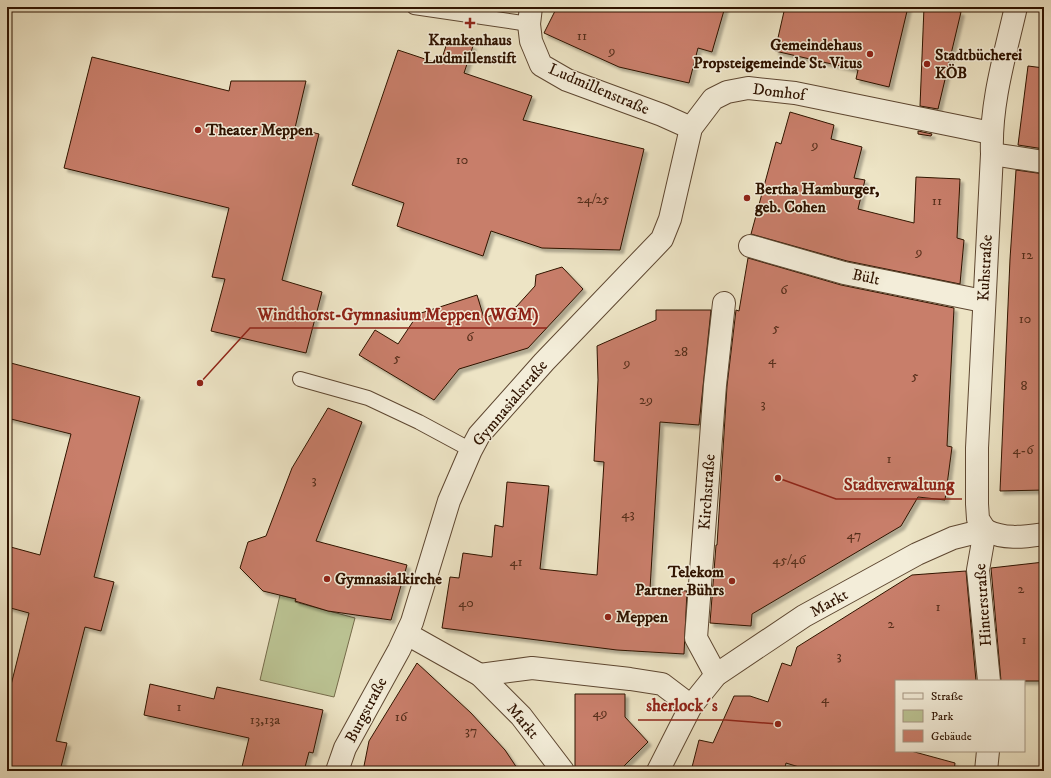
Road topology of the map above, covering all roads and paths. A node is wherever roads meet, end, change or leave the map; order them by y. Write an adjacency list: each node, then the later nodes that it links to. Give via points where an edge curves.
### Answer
1 (414, 7): 3 (lane)
2 (1016, 7): 5 (street, Kuhstraße, via 998,90)
3 (530, 16): 4 (street, Ludmillenstraße, via 531,41 541,65 573,82)
4 (691, 128): 5 (street, Domhof, via 712,99 727,92 748,88 795,93); 8 (street, Domhof, via 670,219 662,239)
5 (991, 143): 6 (street, Domhof); 9 (street, Kuhstraße)
6 (1044, 162)
7 (750, 246): 9 (street, Bült, via 844,272)
8 (631, 271): 12 (street, Gymnasialstraße, via 499,412 479,435)
9 (983, 301): 13 (street, Kuhstraße, via 977,504 978,519)
10 (724, 303): 17 (street, Kirchstraße, via 715,385 696,638)
11 (300, 379): 12 (lane, via 368,398)
12 (471, 450): 15 (street, Gymnasialstraße, via 449,501 412,622)
13 (985, 530): 14 (street, via 995,535 1013,538); 17 (street, Markt, via 953,538 917,554 804,616); 18 (street, Hinterstraße, via 978,570)
14 (1044, 534)
15 (403, 642): 16 (street, Markt); 21 (street, Burgstraße, via 345,748)
16 (480, 675): 19 (street, via 532,668 630,679 662,684); 22 (street, Markt, via 521,716)
17 (716, 675): 19 (street, Markt)
18 (989, 680)
19 (691, 706): 23 (street, Markt)
20 (988, 752): 24 (street)
21 (337, 771)
22 (563, 771)
23 (658, 771)
24 (986, 771)

